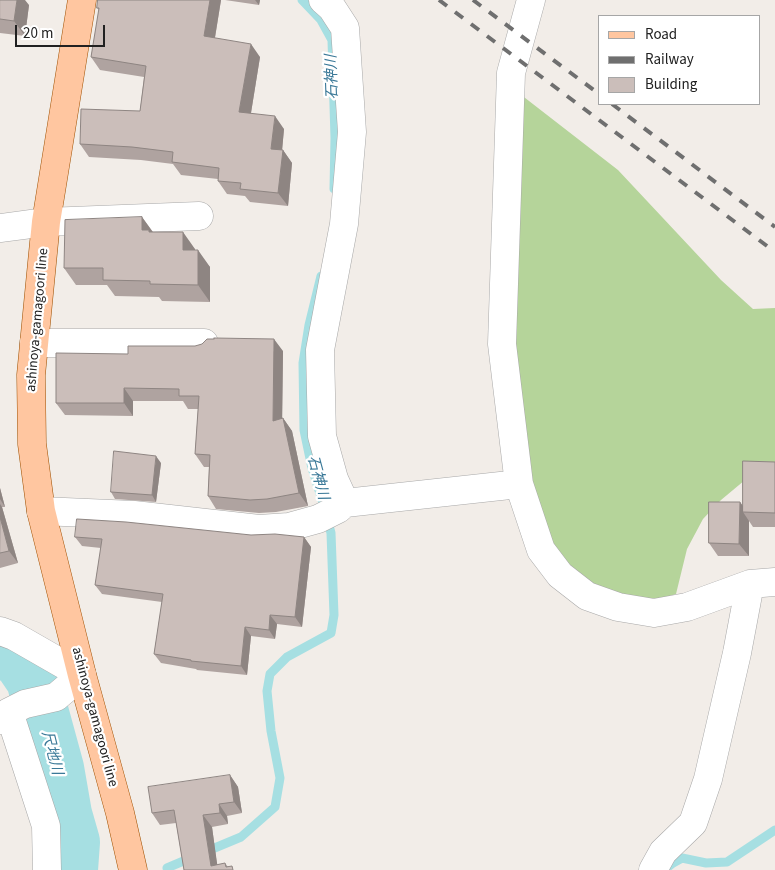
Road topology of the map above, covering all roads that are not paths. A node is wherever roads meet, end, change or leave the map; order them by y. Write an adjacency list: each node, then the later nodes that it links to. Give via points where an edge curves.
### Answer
1 (82, 0): 5 (main road, ashinoya-gamagoori line)
2 (323, 0): 10 (street, via 345,28 352,132 344,224 320,350 322,436 334,479)
3 (531, 0): 9 (street, via 511,73 502,344)
4 (199, 216): 5 (street)
5 (46, 222): 6 (street); 7 (main road, ashinoya-gamagoori line)
6 (0, 228)
7 (34, 343): 8 (street); 11 (main road, ashinoya-gamagoori line, via 32,444)
8 (204, 343)
9 (519, 484): 10 (street); 12 (street, via 541,550 560,574 587,596 618,607 654,613 687,607)
10 (334, 510): 11 (street, via 289,527 259,529 134,515)
11 (41, 511): 14 (main road, ashinoya-gamagoori line)
12 (763, 583): 18 (street, via 737,654 708,779 693,823 663,852)
13 (0, 631): 14 (street)
14 (82, 675): 15 (street, via 56,697); 17 (main road, ashinoya-gamagoori line)
15 (11, 712): 16 (street, via 46,826)
16 (47, 870)
17 (133, 870)
18 (653, 870)

